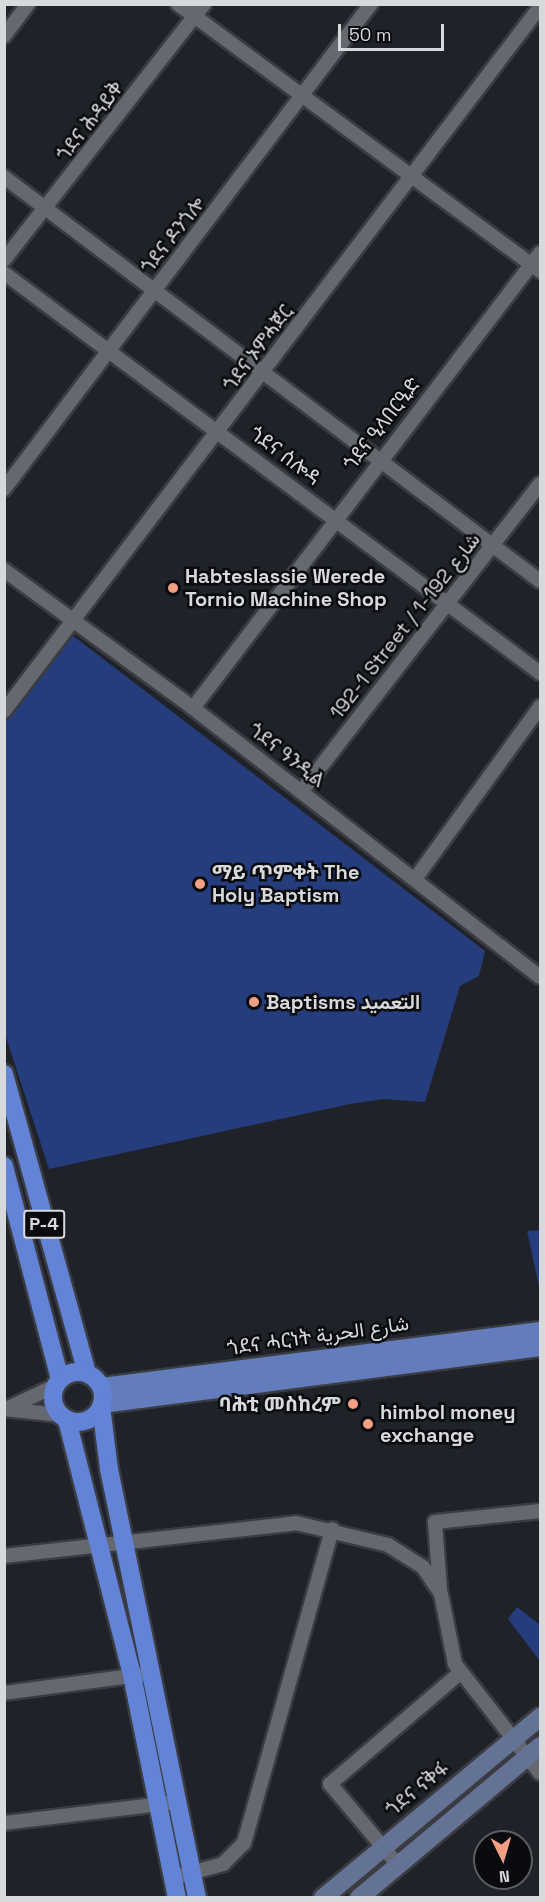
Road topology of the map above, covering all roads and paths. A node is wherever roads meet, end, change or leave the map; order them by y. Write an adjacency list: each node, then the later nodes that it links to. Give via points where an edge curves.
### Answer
1 (28, 4): 7 (street)
2 (178, 4): 6 (street)
3 (204, 4): 6 (street, ጎደና ሕዳይቅ)
4 (371, 4): 8 (street, ጎደና ዶንጎሎ)
5 (540, 7): 10 (street, ጎደና ኦምሓጀር)
6 (195, 17): 8 (street); 11 (street, ጎደና ሕዳይቅ)
7 (4, 36)
8 (304, 96): 10 (street); 16 (street, ጎደና ዶንጎሎ)
9 (4, 177): 11 (street)
10 (412, 177): 14 (street); 18 (street, ጎደና ኦምሓጀር)
11 (46, 208): 13 (street, ጎደና ሕዳይቅ); 16 (street)
12 (540, 253): 14 (street, ጎደና ዒላበርዒድ)
13 (4, 260)
14 (536, 268): 20 (street, ጎደና ዒላበርዒድ)
15 (4, 273): 17 (street, ጎደና ሰሎዳ)
16 (154, 292): 17 (street, ጎደና ዶንጎሎ); 18 (street)
17 (111, 349): 19 (street, ጎደና ሰሎዳ); 22 (street, ጎደና ዶንጎሎ)
18 (266, 372): 19 (street, ጎደና ኦምሓጀር); 20 (street)
19 (219, 432): 23 (street, ጎደና ሰሎዳ); 28 (street, ጎደና ኦምሓጀር)
20 (380, 457): 23 (street, ጎደና ዒላበርዒድ); 24 (street)
21 (540, 484): 24 (street, 192-1 Street / شارع 192-1)
22 (4, 489)
23 (334, 518): 27 (street, ጎደና ሰሎዳ); 31 (street, ጎደና ዒላበርዒድ)
24 (494, 544): 26 (street); 27 (street, 192-1 Street / شارع 192-1)
25 (4, 570): 28 (street, ጎደና ዓንዲል)
26 (540, 581)
27 (447, 604): 29 (street, ጎደና ሰሎዳ); 33 (street, 192-1 Street / شارع 192-1)
28 (71, 619): 31 (street, ጎደና ዓንዲል); 32 (street, ጎደና ኦምሓጀር)
29 (540, 673)
30 (540, 706): 34 (street)
31 (194, 708): 33 (street, ጎደና ዓንዲል)
32 (4, 711)
33 (302, 792): 34 (street, ጎደና ዓንዲል)
34 (415, 879): 35 (street, ጎደና ዓንዲል)
35 (540, 977)
36 (4, 1074): 40 (highway, P-4)
37 (5, 1170): 41 (highway, P-4)
38 (540, 1331): 42 (main road, ጎደና ሓርነት شارع الحرية)
39 (540, 1347): 42 (main road, ጎደና ሓርነት شارع الحرية)
40 (87, 1373): 41 (highway, via 75,1372); 42 (highway)
41 (57, 1383): 43 (street); 44 (highway, via 53,1401)
42 (102, 1399): 44 (highway, via 83,1421); 47 (highway)
43 (5, 1409): 44 (street)
44 (64, 1417): 48 (highway)
45 (540, 1511): 50 (street, via 435,1522)
46 (332, 1529): 47 (street, via 296,1524); 50 (street, via 408,1555); 64 (street, via 244,1843 223,1864)
47 (125, 1542): 48 (street); 51 (highway)
48 (100, 1546): 49 (street); 53 (highway)
49 (4, 1556)
50 (441, 1594): 52 (street)
51 (153, 1673): 53 (street); 59 (highway)
52 (460, 1673): 56 (street); 62 (street, via 330,1785)
53 (132, 1675): 54 (street); 60 (highway)
54 (4, 1692)
55 (540, 1717): 56 (main road, ጎደና ናቅፋ)
56 (513, 1740): 57 (street); 62 (main road, ጎደና ናቅፋ)
57 (534, 1752): 58 (street); 63 (main road)
58 (540, 1773)
59 (178, 1802): 60 (street); 64 (highway)
60 (157, 1807): 61 (street); 65 (highway)
61 (4, 1823)
62 (382, 1846): 63 (street); 68 (main road, ጎደና ናቅፋ)
63 (398, 1865): 69 (main road)
64 (192, 1873): 65 (street); 67 (highway)
65 (173, 1878): 66 (highway)
66 (177, 1898)
67 (196, 1898)
68 (323, 1898)
69 (359, 1898)

